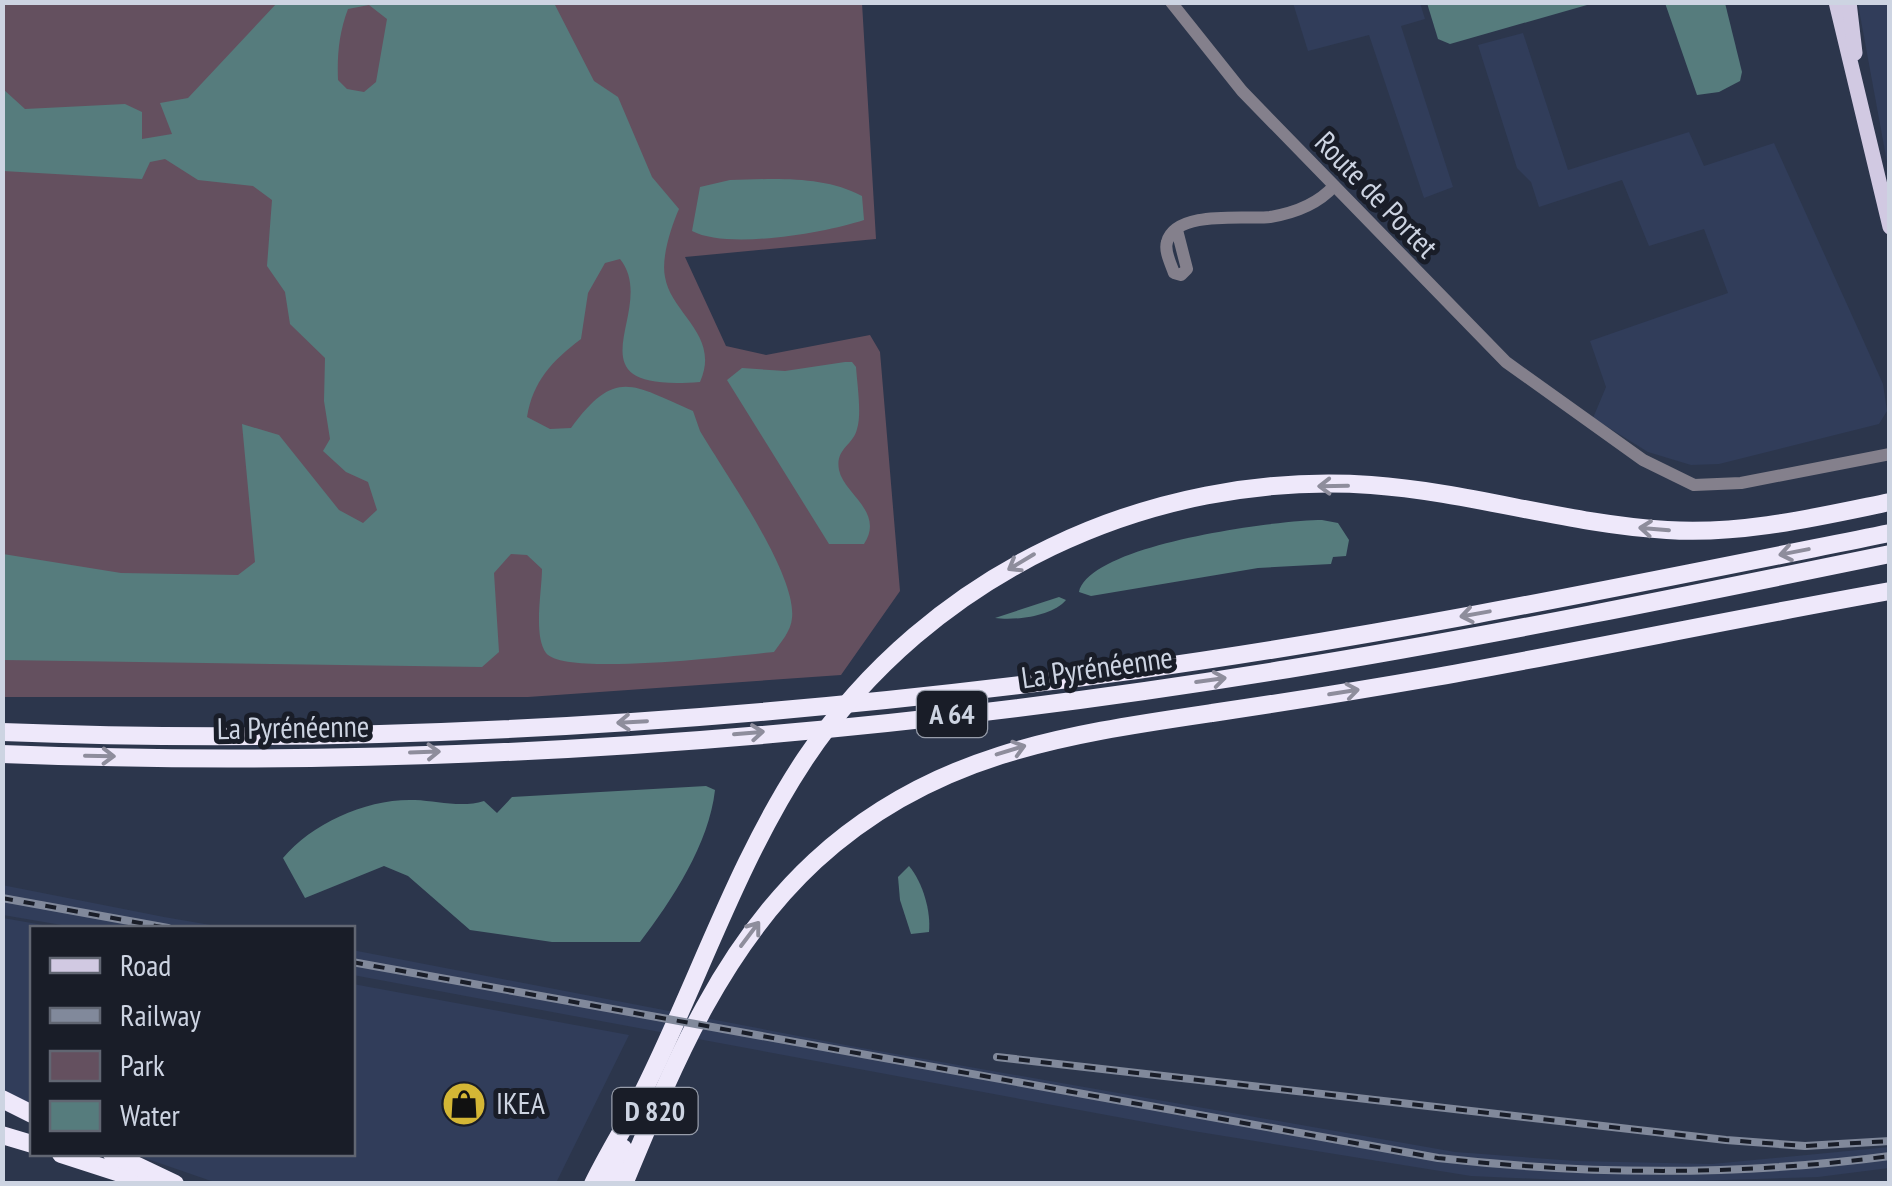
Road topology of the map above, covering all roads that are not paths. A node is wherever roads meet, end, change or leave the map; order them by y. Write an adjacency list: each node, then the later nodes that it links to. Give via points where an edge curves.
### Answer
1 (1171, 2): 5 (street, Route de Portet, via 1242,92)
2 (1836, 2): 4 (main road)
3 (1849, 2): 4 (main road)
4 (1857, 77): 6 (main road)
5 (1334, 186): 7 (street, via 1314,204 1276,216 1225,215); 8 (street, Route de Portet, via 1506,362 1668,475 1694,485 1741,482)
6 (1890, 227)
7 (1177, 230)
8 (1890, 454)
9 (1890, 502): 15 (highway, one-way to 15, via 1755,526 1670,530 1371,485 1263,487 1173,502 1046,546 925,625 834,720 790,784)
10 (1890, 533): 13 (highway, La Pyrénéenne / A 64, one-way to 13, via 1283,647 902,698 458,730)
11 (1890, 554): 14 (highway, La Pyrénéenne / A 64, one-way to 11, via 481,750 865,724 1287,669)
12 (1890, 591): 26 (highway, D 820, one-way to 12, via 698,1016 758,922 817,860 900,798 994,755 1077,732 1485,668)
13 (2, 732)
14 (2, 754)
15 (641, 1096): 24 (highway); 25 (highway, D 820)
16 (2, 1103): 17 (highway)
17 (30, 1116)
18 (2, 1135): 19 (highway)
19 (30, 1143)
20 (67, 1156): 22 (highway)
21 (116, 1156): 23 (highway)
22 (154, 1184)
23 (176, 1184)
24 (594, 1184)
25 (608, 1184)
26 (624, 1184)

